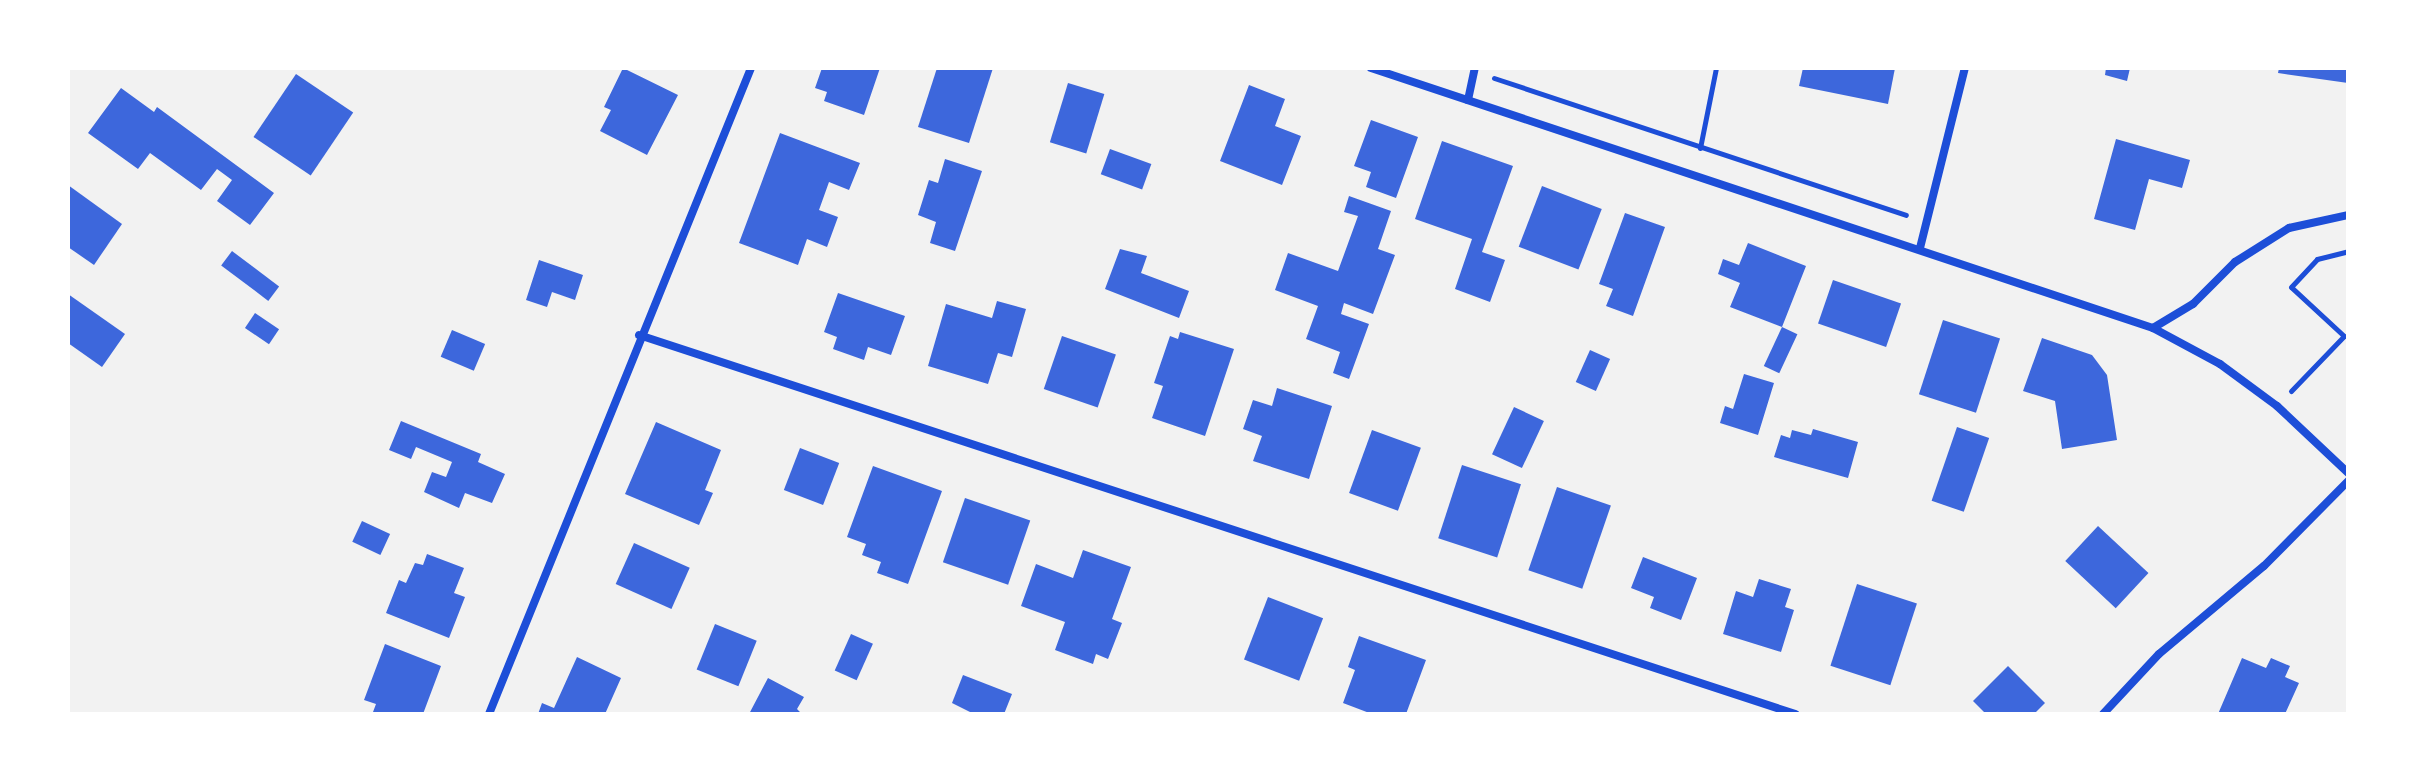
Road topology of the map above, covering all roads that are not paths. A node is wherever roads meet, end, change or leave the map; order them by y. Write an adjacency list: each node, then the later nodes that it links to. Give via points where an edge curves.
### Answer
1 (751, 68): 9 (street)
2 (1371, 68): 5 (street)
3 (1965, 68): 7 (street)
4 (1475, 69): 5 (street)
5 (1468, 100): 7 (street)
6 (2348, 215): 8 (street, via 2289,228 2235,262 2193,304)
7 (1920, 248): 8 (street)
8 (2153, 328): 10 (street, via 2220,364 2277,406)
9 (639, 335): 12 (street); 13 (street)
10 (2348, 473)
11 (2348, 481): 14 (street, via 2264,566 2159,654)
12 (489, 714)
13 (1795, 714)
14 (2103, 714)

